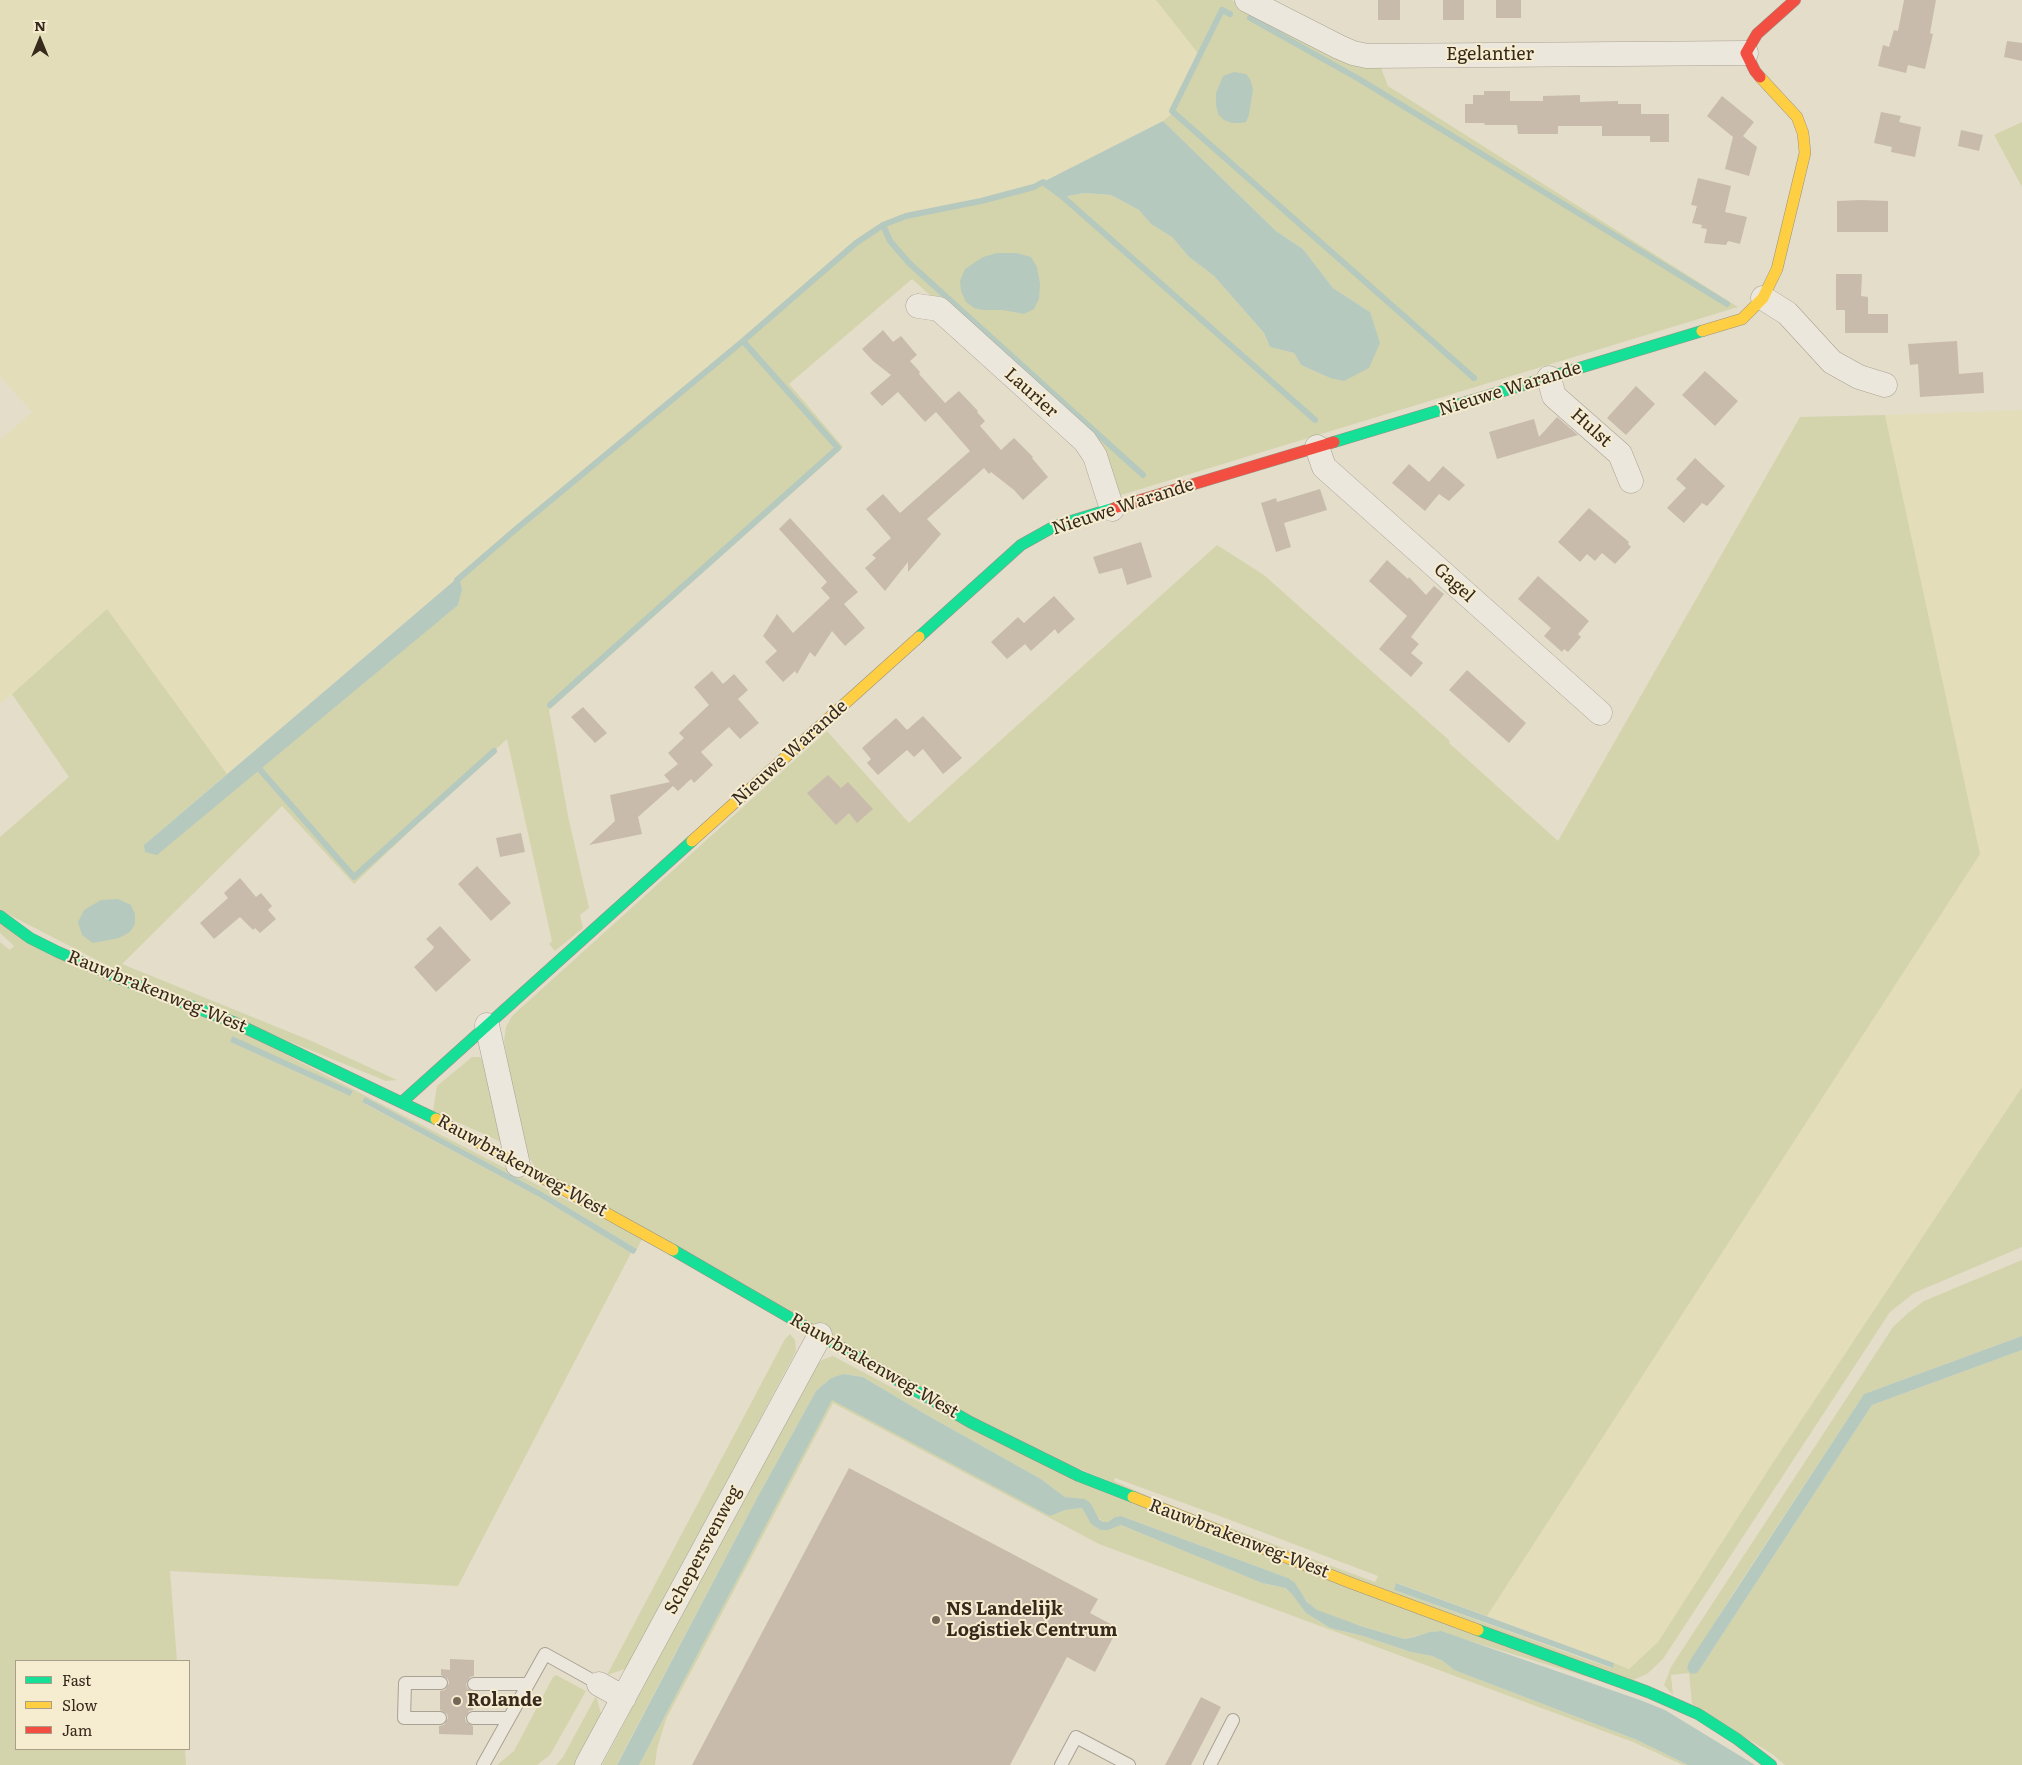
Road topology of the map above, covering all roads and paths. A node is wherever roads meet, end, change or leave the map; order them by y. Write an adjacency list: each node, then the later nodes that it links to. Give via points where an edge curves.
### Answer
1 (1247, 0): 3 (street, Egelantier, via 1339,47 1368,56)
2 (1795, 0): 3 (street, via 1757,34)
3 (1746, 53): 4 (street, Nieuwe Warande, via 1756,71 1796,117 1803,133 1805,153 1777,269)
4 (1764, 298): 6 (street, Nieuwe Warande, via 1742,319); 7 (street, via 1787,313 1832,362 1859,377)
5 (918, 306): 10 (street, Laurier, via 939,309 1085,442 1095,456)
6 (1549, 378): 8 (street, Nieuwe Warande); 9 (street, Hulst, via 1554,396 1620,454)
7 (1885, 385)
8 (1317, 447): 10 (street, Nieuwe Warande); 11 (street, Gagel, via 1324,467)
9 (1630, 481)
10 (1112, 509): 13 (street, Nieuwe Warande, via 1055,526 1021,545)
11 (1600, 713)
12 (0, 916): 14 (street, Rauwbrakenweg-West, via 30,938 58,952 233,1022)
13 (487, 1025): 14 (street, Nieuwe Warande); 15 (street)
14 (402, 1102): 15 (street, Rauwbrakenweg-West)
15 (518, 1164): 16 (street, Rauwbrakenweg-West)
16 (820, 1335): 21 (street, Schepersvenweg); 31 (street, Rauwbrakenweg-West, via 970,1422 1079,1476 1351,1583 1648,1692 1698,1714)
17 (441, 1683): 22 (lane, via 404,1683 404,1718)
18 (474, 1684): 19 (lane)
19 (528, 1684): 20 (lane, via 545,1654); 24 (lane)
20 (599, 1684): 21 (street)
21 (624, 1698): 27 (street, Schepersvenweg)
22 (440, 1718)
23 (473, 1718): 24 (lane)
24 (509, 1718): 26 (lane)
25 (1233, 1720): 30 (lane)
26 (483, 1765)
27 (587, 1765)
28 (1061, 1765): 29 (lane, via 1076,1737)
29 (1129, 1765)
30 (1210, 1765)
31 (1771, 1765)

